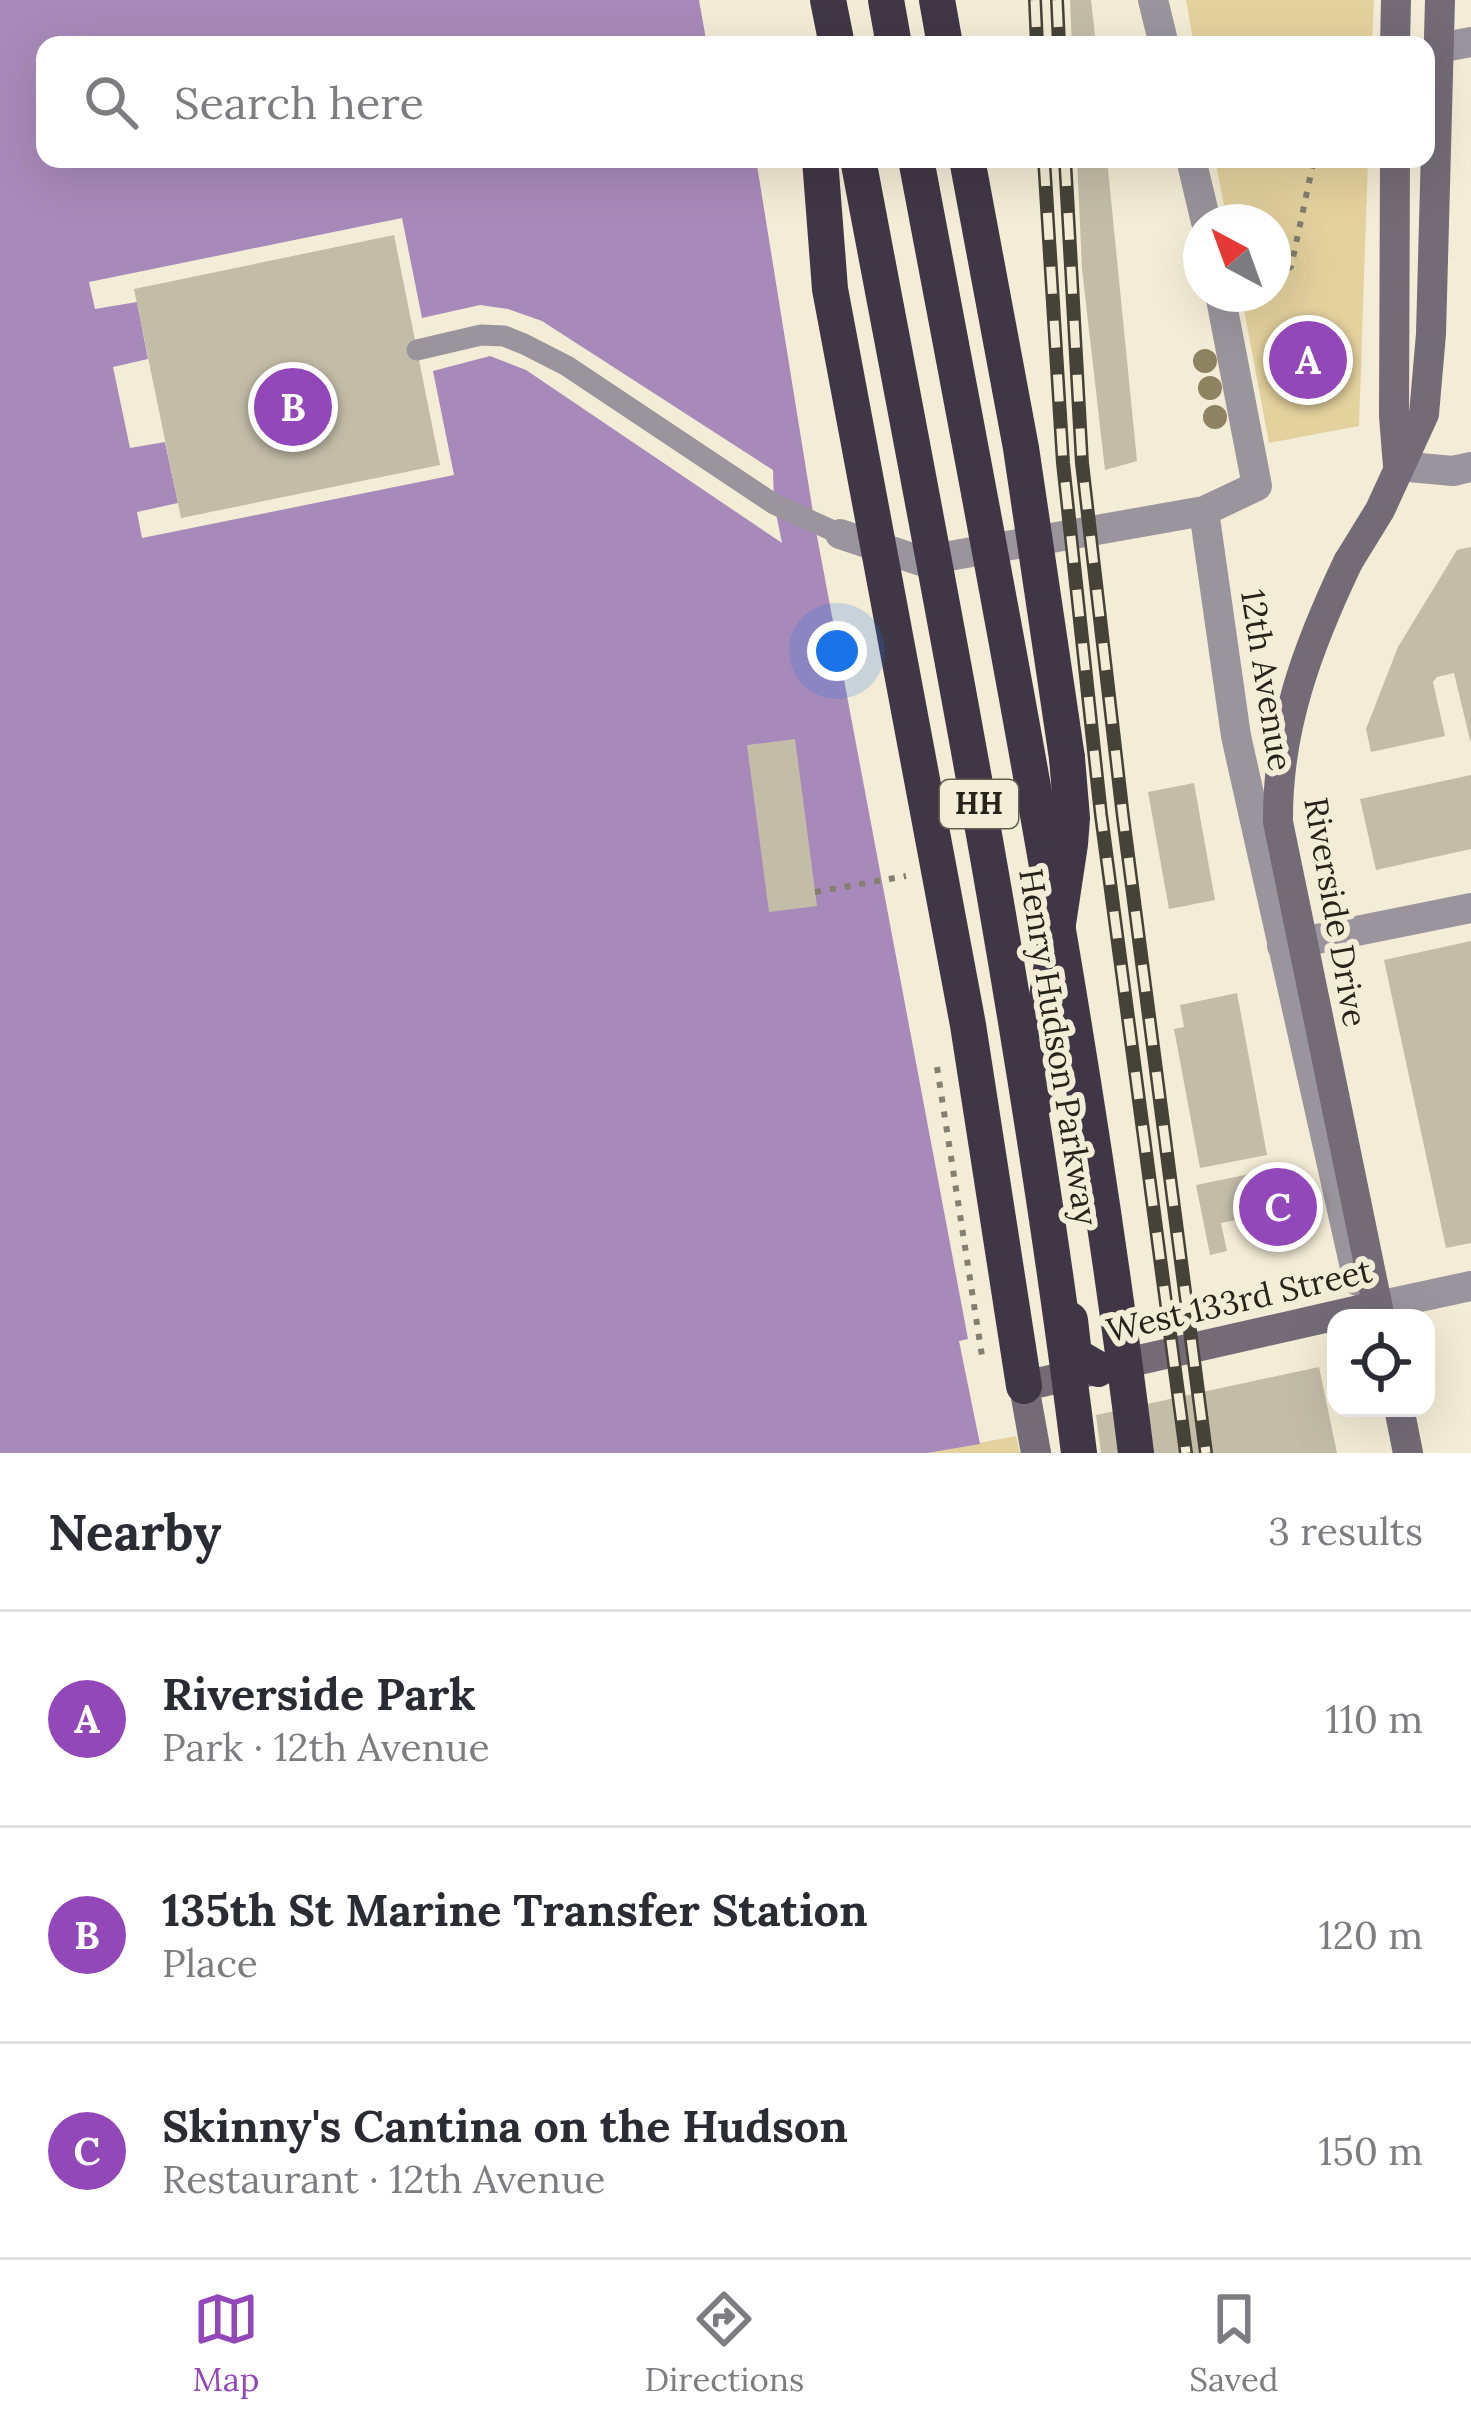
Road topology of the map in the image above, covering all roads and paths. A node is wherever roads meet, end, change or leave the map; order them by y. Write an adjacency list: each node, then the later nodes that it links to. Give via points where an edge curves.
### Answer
1 (815, 0): 8 (highway)
2 (828, 0): 9 (highway)
3 (886, 0): 10 (highway)
4 (937, 0): 11 (highway)
5 (1153, 0): 12 (street)
6 (1396, 0): 13 (main road)
7 (1440, 0): 14 (main road, Riverside Drive)
8 (817, 36)
9 (835, 36)
10 (892, 36)
11 (943, 36)
12 (1162, 36)
13 (1395, 36)
14 (1435, 36)
15 (1471, 42): 16 (street)
16 (1435, 49)
17 (821, 168): 43 (highway, bridge, via 830,289 968,1025)
18 (860, 168): 47 (highway, Henry Hudson Parkway / HH, bridge, via 1018,1023)
19 (918, 168): 48 (highway, Henry Hudson Parkway / HH, bridge, via 1068,978)
20 (969, 168): 42 (highway, bridge, via 1067,758 1072,818 1035,1076 1075,1355)
21 (1193, 168): 25 (street)
22 (1312, 168): 26 (path)
23 (1395, 168): 29 (main road, Riverside Drive)
24 (1432, 168): 29 (main road, Riverside Drive, via 1424,414)
25 (1202, 204)
26 (1291, 267)
27 (1223, 312): 31 (street, via 1257,486)
28 (417, 350): 32 (lane, via 481,334 524,344 774,504)
29 (1398, 466): 30 (street); 37 (main road, Riverside Drive, bridge, via 1310,646 1282,747 1278,822)
30 (1471, 467)
31 (1204, 511): 32 (street, via 921,561); 37 (street, 12th Avenue, via 1236,736)
32 (840, 534)
33 (908, 876): 34 (path)
34 (815, 892)
35 (1471, 898): 37 (street)
36 (1471, 908): 37 (street)
37 (1291, 940): 39 (main road, Riverside Drive, bridge)
38 (1471, 1286): 40 (street, West 133rd Street)
39 (1369, 1309)
40 (1391, 1309)
41 (1327, 1324): 42 (main road, West 133rd Street)
42 (1098, 1369): 43 (main road, West 133rd Street)
43 (1024, 1386): 46 (main road)
44 (1386, 1417): 49 (street)
45 (1401, 1417): 50 (main road)
46 (1036, 1453)
47 (1079, 1453)
48 (1136, 1453)
49 (1394, 1453)
50 (1408, 1453)

